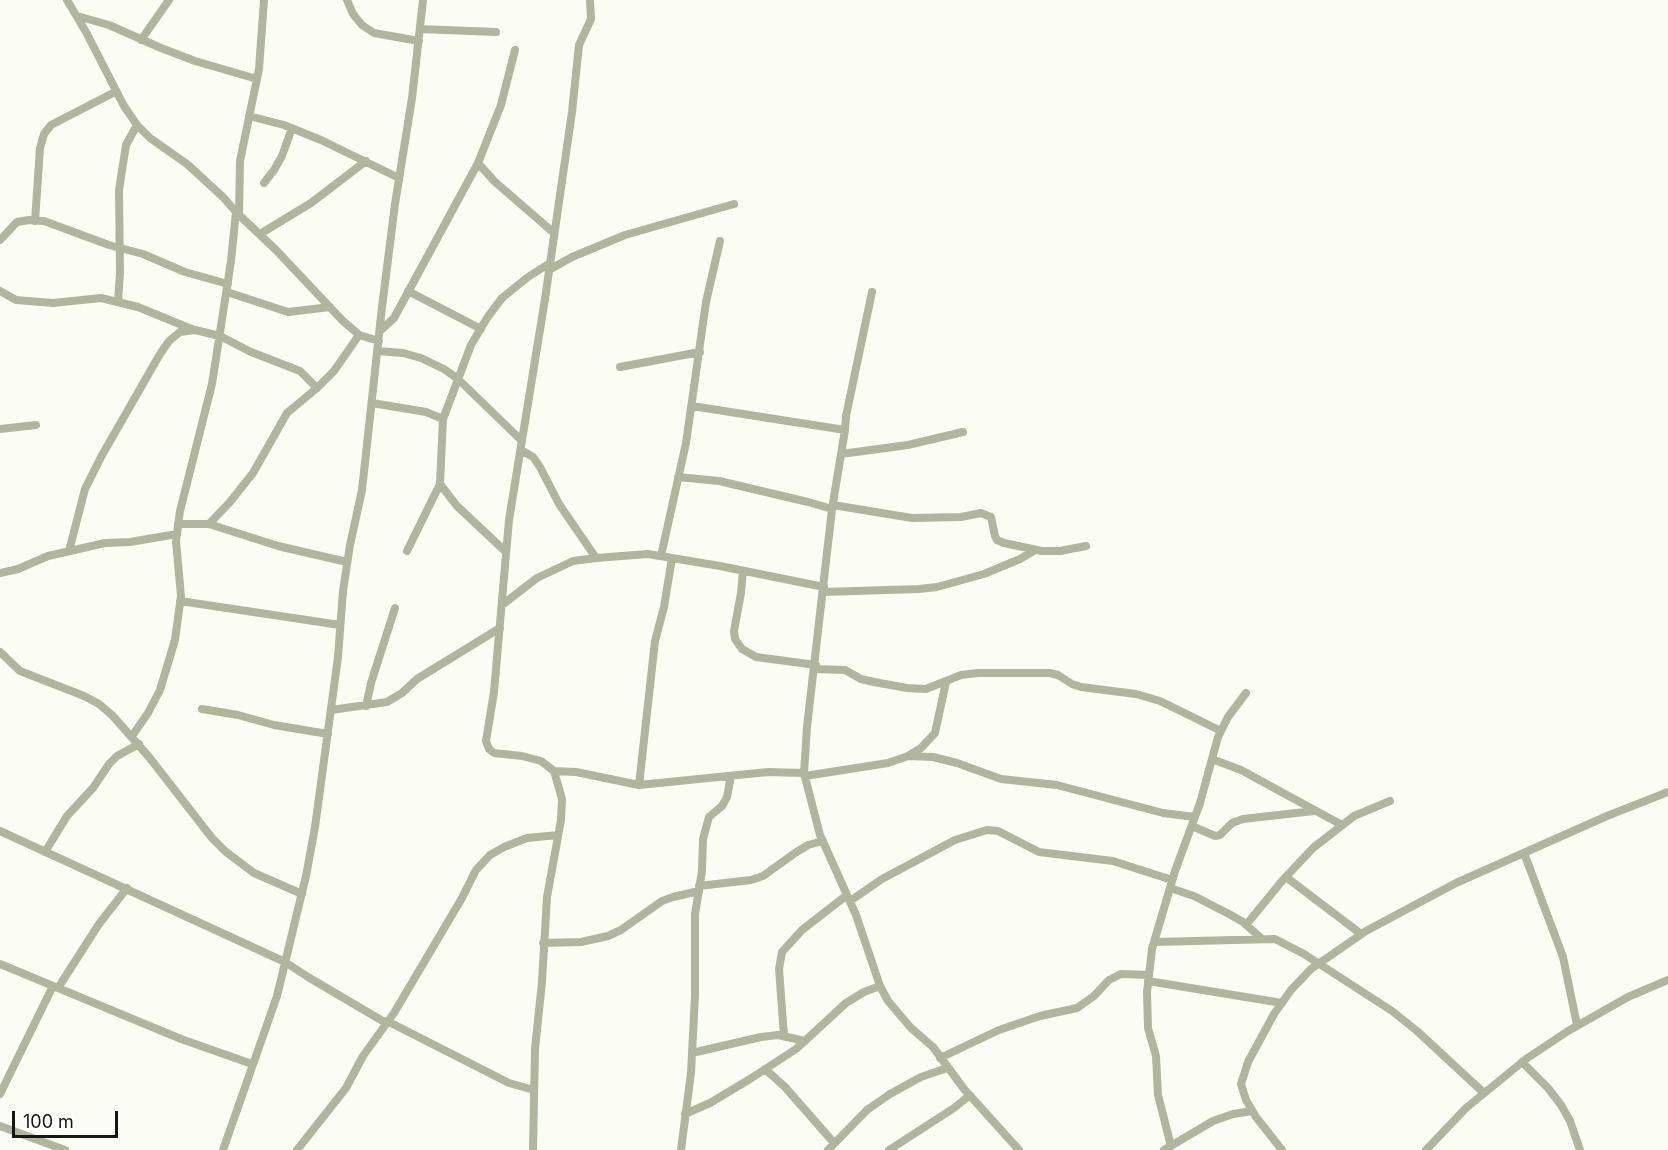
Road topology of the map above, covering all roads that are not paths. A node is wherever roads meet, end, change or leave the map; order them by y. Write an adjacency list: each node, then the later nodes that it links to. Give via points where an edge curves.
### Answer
1 (67, 0): 7 (street)
2 (169, 0): 10 (street)
3 (264, 0): 13 (street)
4 (347, 0): 11 (street, via 353,14 374,33)
5 (423, 0): 8 (street)
6 (590, 0): 25 (street, via 591,19 579,45)
7 (77, 16): 10 (street); 14 (street)
8 (420, 29): 9 (street); 11 (street)
9 (496, 32)
10 (141, 40): 13 (street)
11 (419, 41): 20 (street)
12 (515, 50): 19 (street, via 501,105)
13 (257, 79): 15 (street)
14 (115, 92): 16 (street); 24 (street, via 51,125 44,134)
15 (249, 116): 17 (street); 23 (street, via 240,161)
16 (137, 125): 23 (street, via 187,164); 29 (street, via 126,145 122,167)
17 (292, 128): 18 (street); 21 (street, via 282,156)
18 (366, 161): 20 (street); 26 (street, via 342,182)
19 (478, 163): 25 (street); 33 (street)
20 (399, 178): 39 (street)
21 (264, 183)
22 (734, 204): 30 (street, via 626,235)
23 (237, 214): 26 (street); 31 (street)
24 (35, 220): 27 (street, via 17,222); 29 (street)
25 (554, 233): 30 (street)
26 (260, 234): 36 (street)
27 (0, 240)
28 (720, 240): 44 (street)
29 (118, 248): 31 (street); 35 (street)
30 (549, 267): 37 (street, via 528,277 502,298); 55 (street)
31 (227, 288): 36 (street, via 288,312); 41 (street)
32 (0, 291): 35 (street, via 16,300 53,303 101,298)
33 (408, 291): 37 (street); 39 (street, via 394,318)
34 (872, 292): 53 (street)
35 (118, 303): 38 (street)
36 (330, 307): 40 (street)
37 (481, 329): 46 (street)
38 (195, 330): 41 (street); 65 (street, via 180,332 160,354 101,457 85,489)
39 (381, 330): 42 (street)
40 (359, 334): 42 (street); 47 (street)
41 (220, 336): 47 (street, via 300,371); 60 (street)
42 (379, 341): 43 (street)
43 (378, 351): 46 (street, via 421,358); 48 (street)
44 (700, 352): 45 (street); 49 (street)
45 (620, 367)
46 (458, 379): 50 (street); 55 (street)
47 (317, 388): 61 (street, via 287,413 254,473)
48 (372, 403): 50 (street, via 426,412); 71 (street, via 362,490)
49 (692, 406): 53 (street); 57 (street)
50 (443, 419): 58 (street)
51 (36, 425): 52 (street)
52 (0, 429)
53 (846, 430): 56 (street)
54 (963, 432): 56 (street, via 908,445)
55 (521, 445): 67 (street); 69 (street, via 540,467 559,504)
56 (841, 454): 59 (street)
57 (678, 477): 59 (street, via 719,481); 68 (street)
58 (440, 484): 66 (street); 67 (street, via 457,506)
59 (832, 507): 64 (street, via 912,518 987,514 997,540); 74 (street)
60 (178, 524): 61 (street); 62 (street)
61 (209, 524): 71 (street)
62 (177, 534): 65 (street); 75 (street)
63 (1086, 546): 64 (street)
64 (1035, 550): 74 (street, via 984,573 936,587)
65 (69, 551): 73 (street)
66 (407, 551)
67 (506, 552): 76 (street)
68 (662, 556): 69 (street); 70 (street)
69 (596, 558): 76 (street, via 573,561 537,578)
70 (672, 558): 72 (street); 96 (street, via 655,641)
71 (347, 562): 78 (street)
72 (743, 571): 74 (street); 81 (street, via 734,631 742,649 756,657)
73 (0, 573)
74 (824, 590): 81 (street)
75 (180, 601): 78 (street); 89 (street, via 175,640 160,690)
76 (502, 605): 79 (street)
77 (395, 608): 84 (street)
78 (340, 625): 86 (street)
79 (500, 628): 84 (street, via 387,702); 93 (street, via 487,746 498,754 542,761)
80 (1, 654): 89 (street, via 20,671 99,704)
81 (815, 667): 82 (street, via 845,670 861,679 907,688 926,689); 94 (street)
82 (946, 682): 87 (street, via 978,673 1058,675 1081,687 1160,701); 91 (street, via 935,733)
83 (1245, 693): 87 (street)
84 (366, 706): 86 (street)
85 (202, 708): 88 (street)
86 (331, 710): 88 (street)
87 (1221, 731): 92 (street)
88 (328, 734): 112 (street)
89 (132, 736): 90 (street)
90 (139, 744): 106 (street, via 110,764 67,816); 112 (street, via 226,852 254,873)
91 (908, 756): 94 (street, via 888,763); 100 (street, via 933,757 1001,779 1057,785 1163,813)
92 (1212, 759): 99 (street, via 1241,770); 100 (street)
93 (554, 771): 96 (street); 104 (street, via 562,799)
94 (805, 775): 95 (street, via 768,772); 105 (street)
95 (731, 776): 96 (street); 111 (street, via 722,806 709,817 706,826)
96 (639, 784)
97 (1668, 792): 107 (street)
98 (1390, 801): 101 (street)
99 (1314, 811): 101 (street); 102 (street, via 1243,819 1215,836)
100 (1195, 817): 102 (street)
101 (1342, 825): 108 (street)
102 (1192, 826): 109 (street)
103 (0, 831): 106 (street)
104 (558, 835): 118 (street); 127 (street, via 526,838 504,847 476,870)
105 (823, 841): 111 (street, via 808,845 763,876); 113 (street)
106 (45, 852): 110 (street)
107 (1524, 853): 115 (street, via 1456,883); 128 (street, via 1563,957)
108 (1286, 877): 114 (street); 115 (street)
109 (1171, 884): 113 (street, via 1113,861 1039,852 998,831 987,830 955,840); 114 (street); 117 (street)
110 (127, 888): 119 (street); 124 (street)
111 (699, 888): 118 (street, via 662,902 608,936 581,942); 131 (street)
112 (302, 894): 119 (street)
113 (848, 898): 125 (street); 129 (street, via 802,930 782,952 779,969)
114 (1246, 925): 116 (street)
115 (1361, 934): 121 (street)
116 (1261, 938): 117 (street); 121 (street, via 1275,939)
117 (1154, 942): 122 (street)
118 (543, 943): 137 (street)
119 (285, 962): 127 (street); 134 (street)
120 (0, 964): 124 (street)
121 (1318, 964): 126 (street); 138 (street, via 1392,1011)
122 (1149, 978): 126 (street); 132 (street, via 1121,974 1077,1008 1010,1026); 145 (street, via 1148,1028 1156,1056 1158,1095)
123 (1668, 980): 128 (street)
124 (55, 987): 134 (street); 139 (street)
125 (880, 987): 130 (street, via 846,1003); 132 (street, via 893,1009)
126 (1282, 1003): 141 (street, via 1248,1062 1241,1084)
127 (387, 1022): 137 (street, via 499,1079); 148 (street, via 341,1095)
128 (1577, 1026): 133 (street)
129 (784, 1036): 130 (street); 131 (street, via 761,1036)
130 (805, 1041): 136 (street)
131 (692, 1053): 142 (street)
132 (940, 1058): 135 (street)
133 (1522, 1062): 138 (street); 156 (street, via 1562,1105)
134 (252, 1064): 147 (street)
135 (947, 1068): 140 (street); 144 (street, via 890,1094 867,1110)
136 (765, 1069): 142 (street); 144 (street)
137 (534, 1090): 149 (street)
138 (1484, 1093): 155 (street)
139 (0, 1094)
140 (970, 1095): 152 (street); 153 (street)
141 (1252, 1111): 145 (street, via 1213,1121); 154 (street)
142 (685, 1114): 150 (street)
143 (0, 1126): 146 (street)
144 (834, 1143): 151 (street)
145 (1168, 1148)
146 (65, 1150)
147 (223, 1150)
148 (297, 1150)
149 (533, 1150)
150 (681, 1150)
151 (828, 1150)
152 (889, 1150)
153 (1019, 1150)
154 (1282, 1150)
155 (1426, 1150)
156 (1580, 1150)

